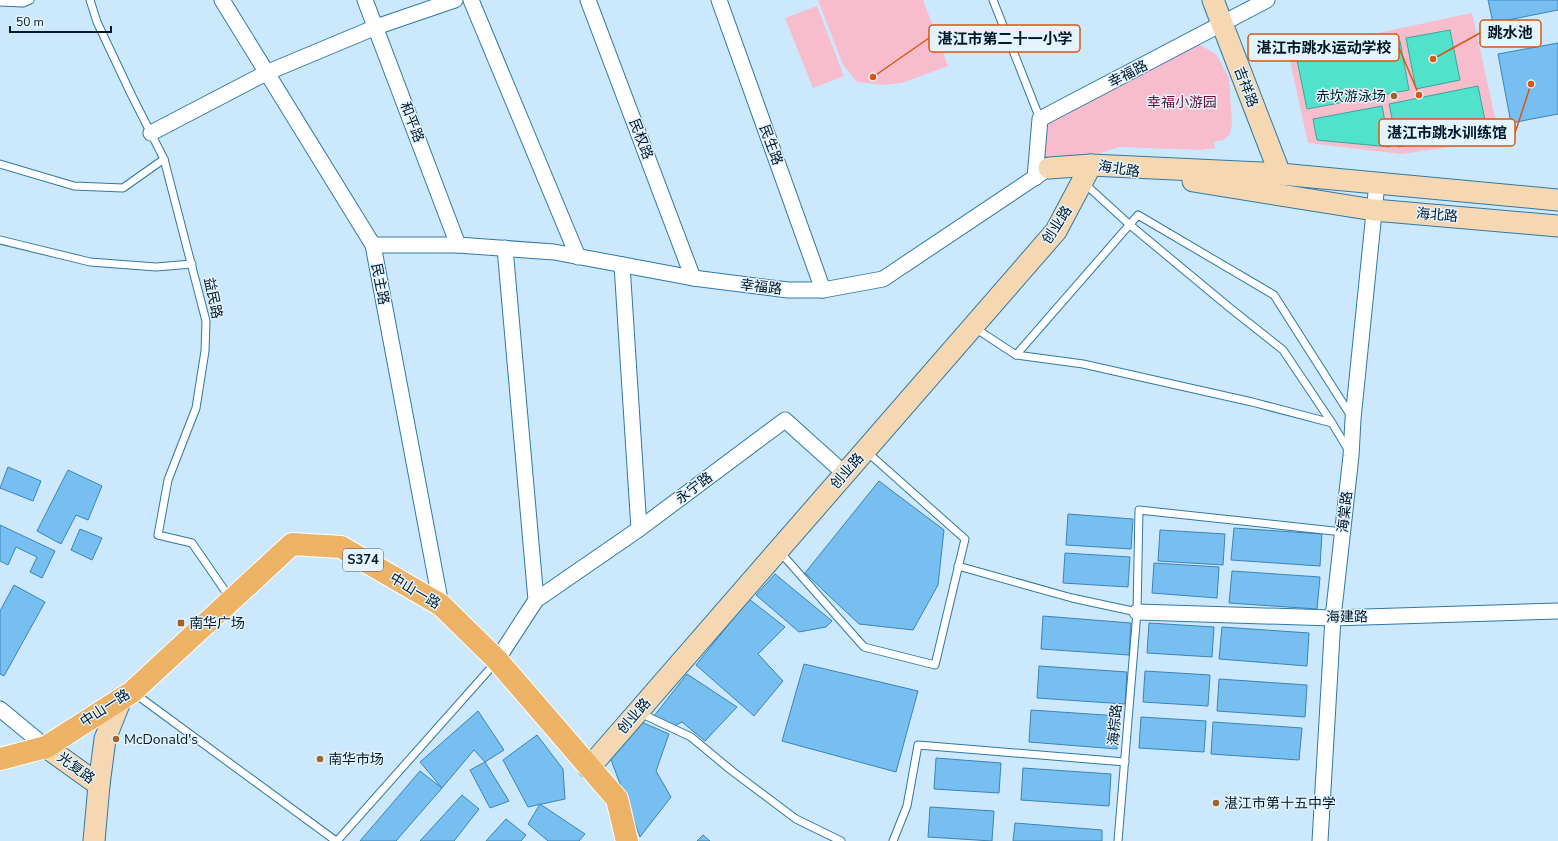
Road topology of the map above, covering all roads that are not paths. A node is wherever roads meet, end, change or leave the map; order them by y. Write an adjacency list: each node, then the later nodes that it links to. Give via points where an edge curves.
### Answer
1 (30, 0): 12 (lane)
2 (90, 0): 17 (lane, 益民路)
3 (222, 0): 15 (street, 民主路)
4 (365, 0): 14 (street, 和平路)
5 (455, 0): 14 (street)
6 (471, 0): 32 (street)
7 (588, 0): 35 (street, 民权路)
8 (719, 0): 36 (street, 民生路)
9 (993, 0): 16 (lane)
10 (1213, 0): 13 (street, 吉祥路)
11 (1267, 0): 13 (street, 幸福路)
12 (0, 2)
13 (1222, 25): 16 (street, 幸福路); 22 (street, 吉祥路)
14 (376, 27): 15 (street); 30 (street, 和平路)
15 (266, 73): 17 (street); 29 (street, 民主路)
16 (1040, 119): 20 (street)
17 (151, 133): 18 (lane, 益民路)
18 (164, 159): 19 (lane, via 123,188 74,186); 33 (lane, 益民路)
19 (0, 164)
20 (1042, 173): 21 (street); 36 (street, 幸福路, via 883,279)
21 (1087, 173): 22 (street, 海北路); 25 (street, 海北路); 26 (lane); 37 (street, 创业路, via 1056,231)
22 (1280, 174): 23 (street, 海北路)
23 (1377, 183): 24 (street, 海北路); 25 (street, 海棠路)
24 (1558, 200)
25 (1374, 210): 27 (street, 海北路); 39 (street, 海棠路)
26 (1130, 225): 38 (lane); 39 (lane, via 1138,215 1274,295); 40 (lane, via 1283,350)
27 (1558, 226)
28 (0, 240): 33 (lane, via 90,262 156,267)
29 (372, 245): 30 (street, 幸福路); 50 (street, 民主路)
30 (458, 245): 31 (street, 幸福路)
31 (505, 248): 32 (street, 幸福路, via 554,252); 49 (street)
32 (578, 257): 34 (street, 幸福路)
33 (192, 264): 48 (lane, 益民路, via 206,321 206,351 196,408 168,480 158,535 192,543)
34 (622, 265): 35 (street, 幸福路); 44 (street)
35 (693, 278): 36 (street, 幸福路, via 788,290)
36 (823, 290)
37 (973, 327): 38 (lane); 41 (street, 创业路)
38 (1016, 355): 40 (lane, via 1083,364)
39 (1353, 418): 42 (street, 海棠路)
40 (1332, 423): 42 (lane)
41 (865, 451): 43 (street, 创业路); 47 (lane, via 965,539)
42 (1351, 456): 45 (street, 海棠路)
43 (845, 474): 44 (street, 永宁路, via 785,420); 46 (street, 创业路)
44 (639, 529): 49 (street, 永宁路)
45 (1343, 532): 52 (lane, 海棕路, via 1139,510); 53 (street, 海棠路)
46 (779, 550): 47 (lane, via 864,647 935,664); 57 (street, 创业路)
47 (958, 566): 52 (lane, via 1072,598)
48 (231, 600): 50 (main road, 中山一路 / S374, via 292,544 341,547); 55 (main road, 中山一路 / S374)
49 (536, 600): 54 (street)
50 (441, 605): 54 (main road, 中山一路 / S374)
51 (1558, 611): 53 (street, 海建路)
52 (1137, 612): 53 (street, 海建路); 60 (lane, 海棕路)
53 (1333, 618): 69 (street, 海棠路)
54 (497, 660): 61 (main road, 中山一路 / S374); 64 (lane)
55 (126, 696): 58 (main road, 中山一路 / S374); 62 (street, via 105,739); 64 (lane)
56 (0, 709): 58 (street)
57 (638, 712): 61 (street, 创业路); 66 (lane, via 692,737 732,772 796,819)
58 (46, 747): 59 (main road, S374); 62 (street, 光复路)
59 (0, 759)
60 (1125, 762): 67 (lane, via 918,745 907,806); 68 (lane, 海棕路)
61 (589, 768): 65 (main road, 中山一路 / S374, via 617,799)
62 (99, 785): 63 (street, 光复路)
63 (94, 841)
64 (336, 841)
65 (627, 841)
66 (841, 841)
67 (893, 841)
68 (1118, 841)
69 (1320, 841)

